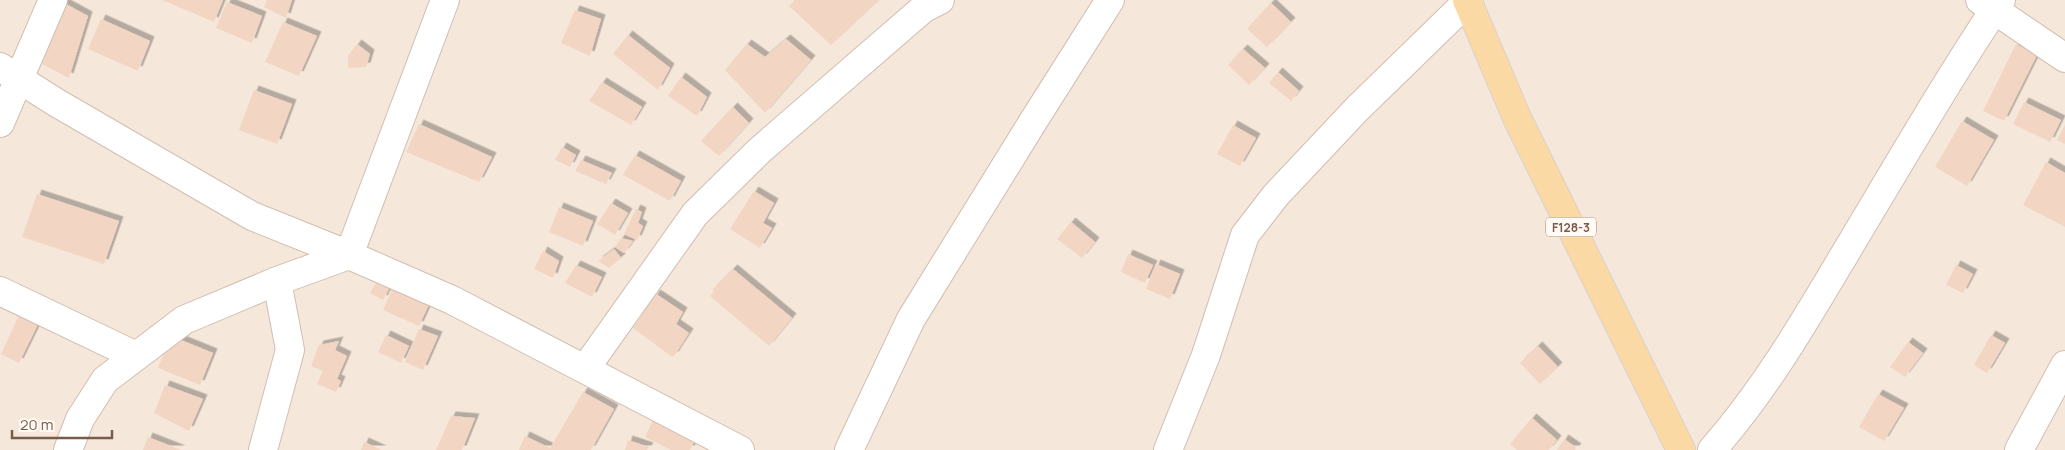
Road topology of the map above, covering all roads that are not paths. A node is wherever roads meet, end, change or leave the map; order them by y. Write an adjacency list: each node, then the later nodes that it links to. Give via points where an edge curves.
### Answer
1 (52, 0): 8 (street)
2 (445, 0): 10 (street)
3 (940, 0): 15 (street, via 924,8 837,82 759,151 695,214)
4 (1468, 0): 20 (street, via 1357,109 1276,195 1245,235 1206,355); 21 (main road, F128-3, via 1517,118)
5 (1107, 1): 19 (street, via 911,319)
6 (1992, 3): 7 (street); 22 (street, via 1795,338 1737,421)
7 (2065, 58)
8 (9, 73): 9 (street); 10 (street, via 252,216)
9 (0, 123)
10 (349, 255): 11 (street); 15 (street, via 452,300)
11 (277, 281): 13 (street, via 184,320); 17 (street, via 290,350)
12 (0, 291): 13 (street)
13 (136, 356): 16 (street, via 105,380 80,419)
14 (2065, 364): 23 (street)
15 (585, 369): 18 (street)
16 (68, 450)
17 (263, 450)
18 (740, 450)
19 (849, 450)
20 (1168, 450)
21 (1681, 450)
22 (1712, 450)
23 (2019, 450)

